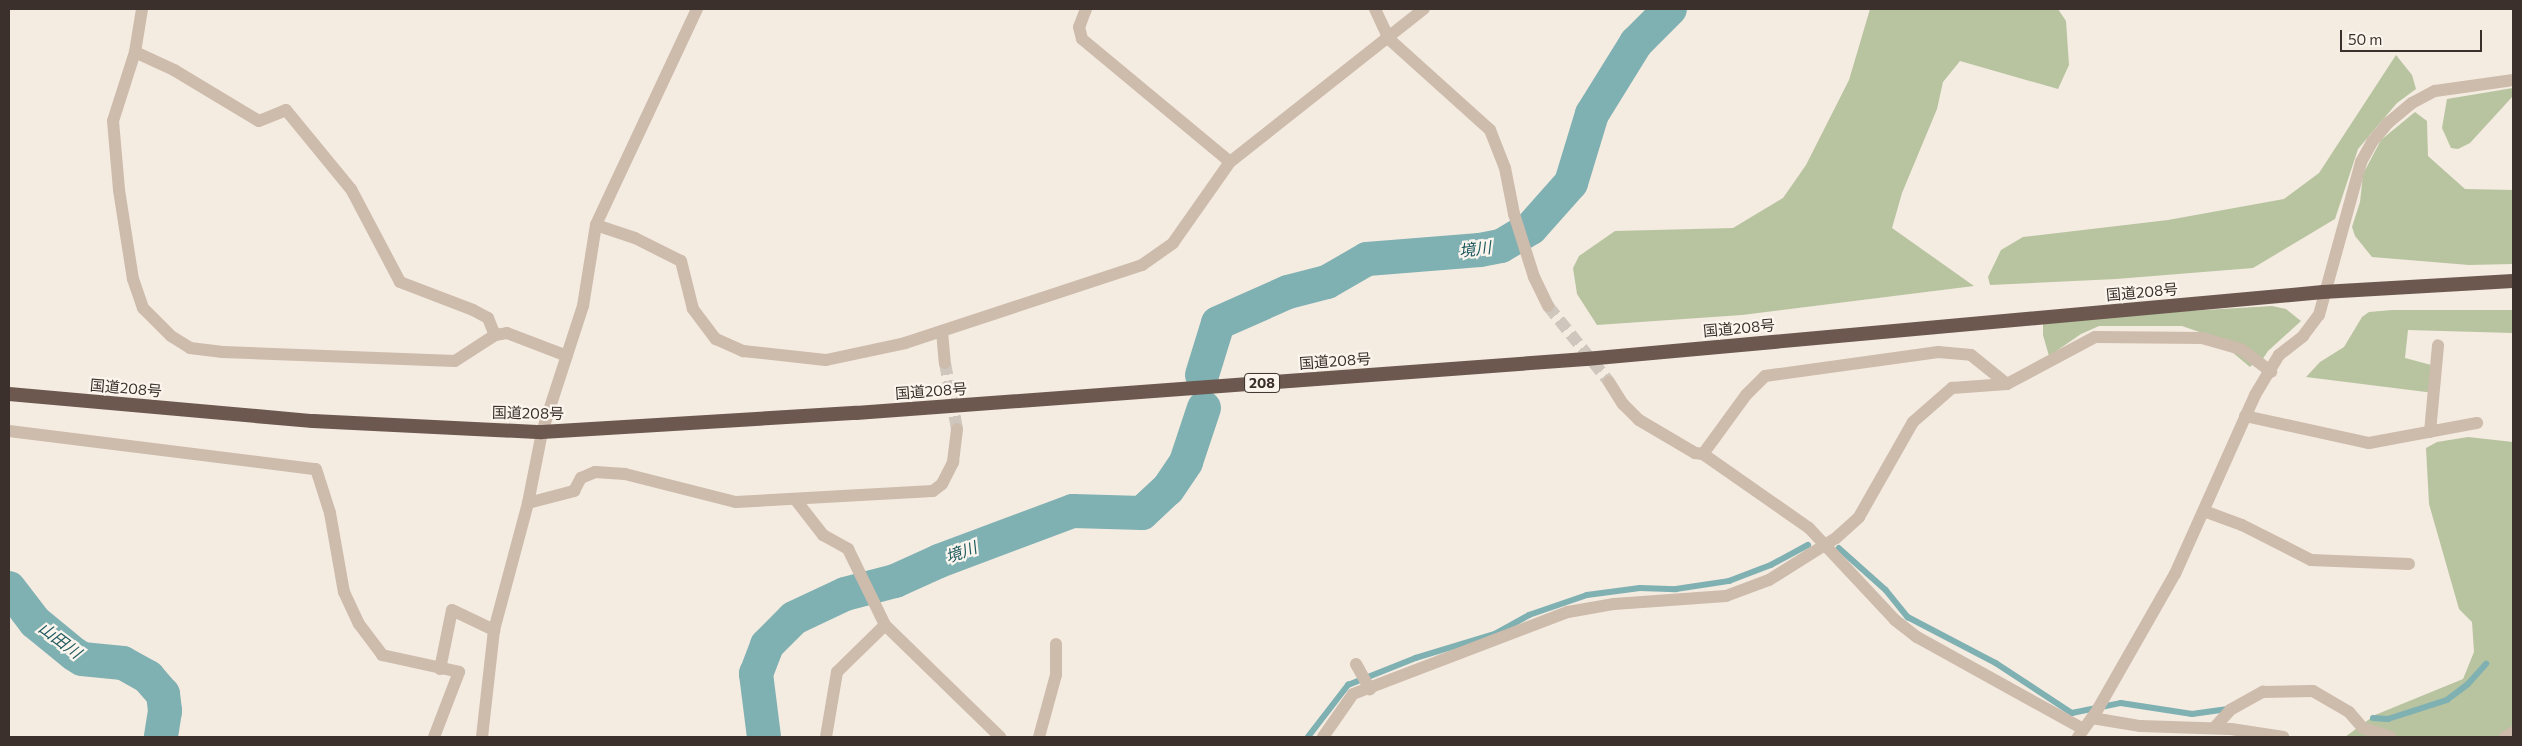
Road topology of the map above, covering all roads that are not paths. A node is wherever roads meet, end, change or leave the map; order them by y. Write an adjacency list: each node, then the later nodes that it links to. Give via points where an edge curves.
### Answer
1 (142, 9): 7 (street)
2 (697, 9): 10 (street)
3 (1086, 9): 9 (street, via 1079,27 1082,39)
4 (1376, 9): 6 (street)
5 (1424, 9): 6 (street)
6 (1390, 39): 9 (street); 13 (street, via 1490,130 1505,168 1514,214 1534,277)
7 (135, 52): 15 (street, via 174,70 259,121 286,110 351,189 400,282 474,310 488,318); 15 (street, via 113,121 119,190 133,279 143,308 171,336 190,348 224,352 455,361)
8 (2513, 80): 12 (street, via 2435,91 2412,103 2388,123 2360,162)
9 (1230, 162): 14 (street, via 1173,243 1142,264)
10 (596, 225): 14 (street, via 636,238 681,261 693,309 716,339 743,351 826,360 905,343); 17 (street, via 583,306)
11 (2513, 281): 12 (highway, 国道208号 / 208)
12 (2323, 292): 19 (street, via 2319,315 2303,336 2279,355); 27 (highway, 国道208号 / 208, via 1586,358 876,412)
13 (1548, 306)
14 (942, 331): 18 (street)
15 (495, 335): 17 (street, via 506,333)
16 (2438, 345): 28 (street)
17 (567, 356): 27 (street)
18 (945, 363)
19 (2271, 372): 21 (street, via 2240,348 2202,338 2095,337); 23 (street)
20 (1609, 382): 29 (street, via 1639,420 1694,453)
21 (2007, 384): 29 (street, via 1971,355 1938,352 1766,376 1746,395); 33 (street, via 1952,388 1913,422 1859,517 1836,538)
22 (9, 394): 27 (highway, 国道208号 / 208, via 312,421)
23 (2245, 416): 28 (street, via 2369,443); 32 (street)
24 (2477, 423): 28 (street)
25 (956, 428): 30 (street, via 953,462 942,484 933,491)
26 (9, 431): 39 (street, via 316,469 330,513 344,592 359,624 382,655)
27 (542, 432): 31 (street)
28 (2430, 432)
29 (1703, 454): 33 (street, via 1761,492 1809,528)
30 (795, 499): 31 (street, via 729,501 626,474 595,472 581,478 574,491); 35 (street, via 823,535 848,549)
31 (528, 504): 36 (street)
32 (2204, 511): 34 (street, via 2242,525 2311,560); 41 (street, via 2175,574)
33 (1824, 544): 40 (street, via 1769,580 1726,596 1614,604 1568,612); 44 (street, via 1895,620 1917,637)
34 (2409, 564)
35 (885, 625): 47 (street, via 837,672); 48 (street)
36 (494, 630): 39 (street, via 452,610); 46 (street)
37 (1056, 644): 49 (street, via 1056,675)
38 (1356, 664): 40 (street)
39 (440, 670): 45 (street, via 459,672)
40 (1368, 686): 50 (street, via 1353,694)
41 (2094, 716): 42 (street, via 2140,726); 44 (street)
42 (2214, 728): 51 (street); 52 (street, via 2230,710 2263,692 2313,691 2349,712 2363,728)
43 (2513, 732): 53 (street)
44 (2081, 733)
45 (434, 737)
46 (482, 737)
47 (826, 737)
48 (1000, 737)
49 (1039, 737)
50 (1324, 737)
51 (2283, 737)
52 (2391, 737)
53 (2505, 737)

